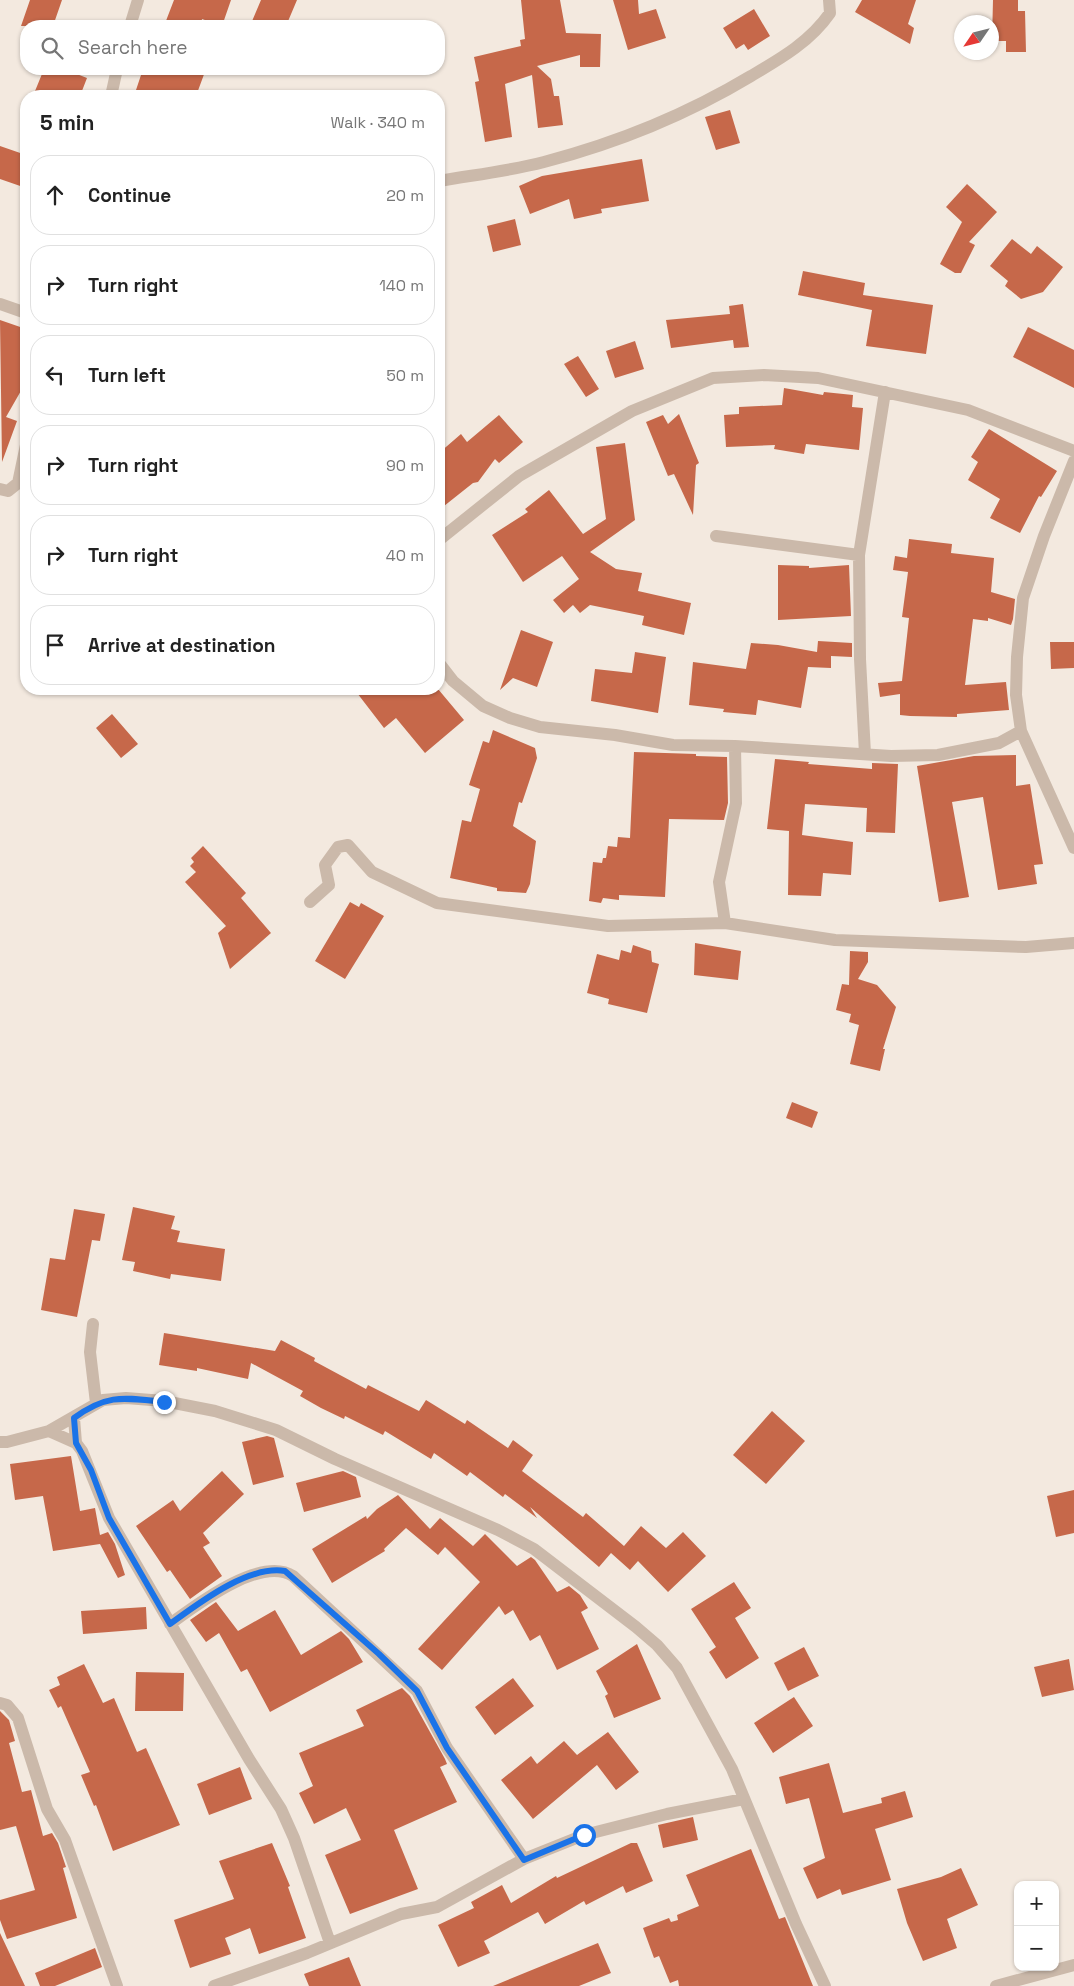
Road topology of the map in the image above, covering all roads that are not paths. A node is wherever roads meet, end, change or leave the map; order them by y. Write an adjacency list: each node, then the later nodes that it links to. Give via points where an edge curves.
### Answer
1 (138, 0): 3 (street)
2 (829, 0): 6 (street, via 830,13 806,40 725,91 672,119 543,163)
3 (132, 20)
4 (116, 75): 5 (street)
5 (112, 90)
6 (445, 180)
7 (0, 304): 8 (street)
8 (20, 311)
9 (885, 392): 10 (street, via 968,410); 14 (street, via 818,378 764,375 713,378 632,411 519,476); 16 (street)
10 (1074, 450)
11 (1074, 461): 18 (street, via 1023,598 1016,657 1016,695)
12 (20, 474): 13 (street, via 18,483 8,491)
13 (0, 489)
14 (445, 535)
15 (716, 536): 16 (street)
16 (859, 555): 20 (street)
17 (445, 670): 19 (street, via 483,706 540,727 673,745)
18 (1021, 731): 20 (street, via 999,743 938,755); 21 (street)
19 (735, 746): 20 (street); 23 (street, via 736,803 719,882)
20 (865, 754)
21 (1074, 848)
22 (310, 902): 23 (street, via 329,885 325,865 338,847 348,845 372,872 438,903 608,926)
23 (725, 923): 24 (street, via 835,940 1026,947)
24 (1074, 943)
25 (93, 1324): 26 (street, via 90,1352)
26 (96, 1403): 27 (street); 33 (street, via 126,1398 164,1402 215,1411 276,1430 534,1549 643,1633 677,1668 732,1769)
27 (74, 1418): 28 (street); 30 (street)
28 (49, 1431): 29 (street); 30 (street)
29 (0, 1442)
30 (76, 1443): 31 (street, via 91,1470 109,1518)
31 (170, 1624): 34 (street, via 236,1580 285,1571 417,1691 447,1748); 35 (street, via 282,1809)
32 (0, 1703): 37 (street, via 7,1705 18,1718 47,1809 65,1840)
33 (744, 1799): 34 (street, via 584,1835); 39 (street)
34 (524, 1860): 35 (street, via 437,1907 401,1914)
35 (330, 1943): 38 (street)
36 (1074, 1965): 40 (street)
37 (117, 1986)
38 (214, 1986)
39 (825, 1986)
40 (996, 1986)

